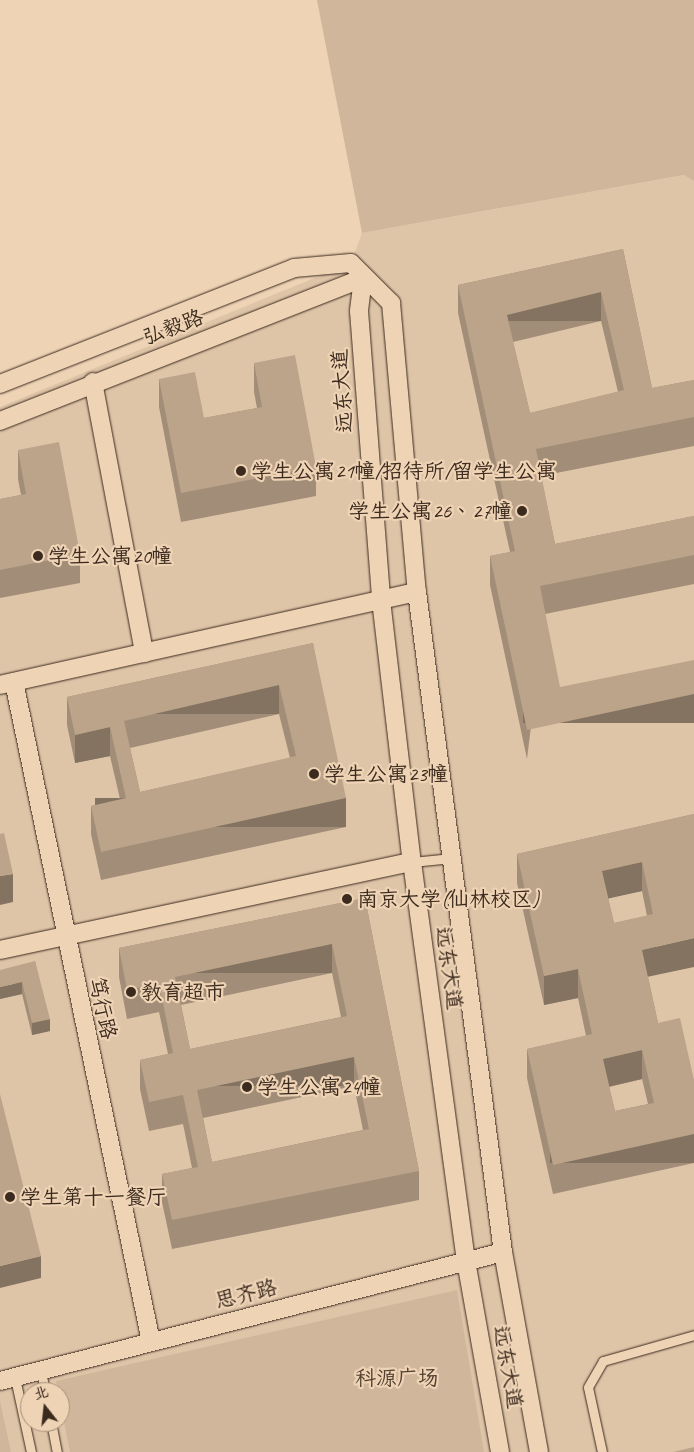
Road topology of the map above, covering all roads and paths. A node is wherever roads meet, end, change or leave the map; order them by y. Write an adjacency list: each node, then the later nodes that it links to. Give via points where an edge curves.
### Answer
1 (363, 278): 2 (street, 弘毅路); 3 (street, 远东大道, via 351,263 294,268); 5 (street, 远东大道, via 391,303); 6 (street, 远东大道, via 359,311)
2 (93, 382): 4 (street, 弘毅路); 7 (street)
3 (0, 384)
4 (0, 421)
5 (417, 592): 6 (street); 9 (street, 远东大道)
6 (381, 600): 7 (street); 10 (street, 远东大道)
7 (144, 653): 8 (street)
8 (7, 683): 11 (street, 笃行路)
9 (452, 858): 10 (lane); 13 (street, 远东大道)
10 (412, 862): 11 (street); 14 (street, 远东大道)
11 (65, 936): 12 (street); 16 (street, 笃行路)
12 (0, 950)
13 (504, 1252): 14 (street, 思齐路); 24 (street, 远东大道)
14 (466, 1261): 16 (street, 思齐路); 23 (street, 远东大道)
15 (694, 1335): 25 (lane, via 603,1361 588,1387)
16 (151, 1342): 17 (street, 思齐路)
17 (41, 1371): 18 (street, 思齐路); 19 (lane)
18 (8, 1379): 21 (lane)
19 (43, 1382)
20 (53, 1432): 22 (lane)
21 (31, 1452)
22 (56, 1452)
23 (500, 1452)
24 (539, 1452)
25 (602, 1452)

